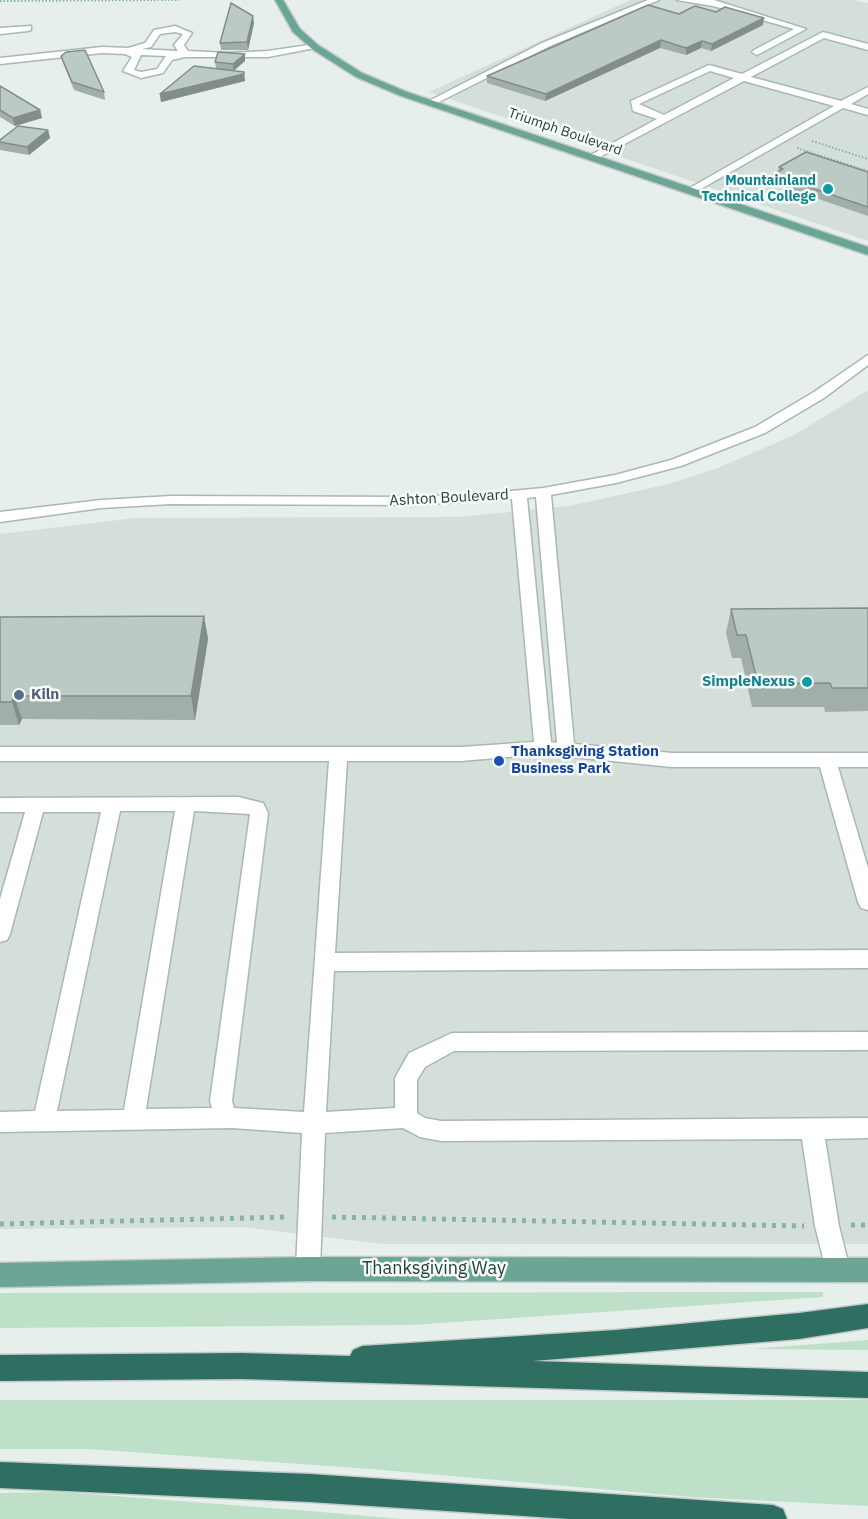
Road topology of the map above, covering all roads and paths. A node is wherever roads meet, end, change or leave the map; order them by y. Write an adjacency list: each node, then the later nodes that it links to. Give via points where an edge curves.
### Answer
1 (179, 0): 5 (path)
2 (279, 0): 10 (main road, Triumph Boulevard, via 296,30)
3 (655, 0): 18 (street, via 545,45)
4 (681, 0): 7 (street, via 714,3)
5 (0, 1)
6 (27, 28): 8 (street)
7 (802, 29): 9 (street); 13 (street)
8 (0, 31)
9 (823, 35): 11 (street); 16 (street)
10 (315, 47): 14 (street, via 248,55); 18 (main road, Triumph Boulevard, via 359,75)
11 (868, 47)
12 (124, 50): 14 (street); 14 (street, via 137,56 128,71 141,75 160,71 169,58); 14 (street, via 148,45 157,33 175,29 188,33 179,45); 15 (street)
13 (757, 52)
14 (185, 54)
15 (0, 61)
16 (744, 76): 19 (street); 21 (street); 21 (street, via 709,68 634,103 637,109)
17 (868, 90): 19 (street)
18 (430, 103): 25 (main road, Triumph Boulevard)
19 (843, 105): 20 (street); 29 (street)
20 (868, 112)
21 (664, 117): 25 (street)
22 (807, 140): 27 (path)
23 (797, 148): 24 (path)
24 (809, 152): 26 (path); 28 (path)
25 (592, 157): 29 (main road, Triumph Boulevard)
26 (800, 157)
27 (868, 159)
28 (868, 171)
29 (692, 191): 30 (main road, Triumph Boulevard)
30 (868, 252)
31 (868, 359): 32 (street, Ashton Boulevard, via 794,412 724,446 616,479)
32 (543, 492): 33 (street, Ashton Boulevard); 36 (street)
33 (519, 495): 34 (street, Ashton Boulevard, via 413,501 159,501); 35 (street)
34 (0, 517)
35 (543, 748): 36 (street); 38 (street, via 461,754)
36 (566, 749): 39 (street, via 672,760)
37 (0, 754): 38 (street)
38 (338, 754): 48 (street)
39 (827, 760): 40 (street); 45 (street)
40 (868, 760)
41 (112, 804): 42 (street); 44 (street); 54 (street)
42 (186, 804): 50 (street, via 238,804 256,808 259,813 221,1101 225,1115); 52 (street)
43 (0, 805): 44 (street)
44 (36, 805): 46 (street)
45 (868, 902)
46 (0, 934)
47 (868, 959): 48 (street)
48 (325, 962): 55 (street)
49 (868, 1041): 51 (street, via 452,1042 417,1060 406,1078)
50 (232, 1118): 52 (street); 55 (street)
51 (406, 1118): 55 (street); 57 (street, via 420,1127 441,1131)
52 (133, 1120): 54 (street)
53 (0, 1122): 54 (street)
54 (44, 1122)
55 (314, 1123): 58 (street)
56 (868, 1128): 57 (street)
57 (812, 1129): 61 (street)
58 (310, 1217): 59 (path); 61 (path); 62 (street)
59 (0, 1224)
60 (868, 1225): 61 (path)
61 (827, 1226): 63 (street)
62 (308, 1269): 63 (main road, Thanksgiving Way); 65 (main road, Thanksgiving Way)
63 (837, 1270): 64 (main road, Thanksgiving Way)
64 (868, 1270)
65 (0, 1275)
66 (868, 1316): 67 (highway, via 616,1343)
67 (241, 1366): 68 (highway); 69 (highway)
68 (0, 1368)
69 (868, 1385)
70 (0, 1476): 71 (highway, via 310,1488)
71 (773, 1519)

